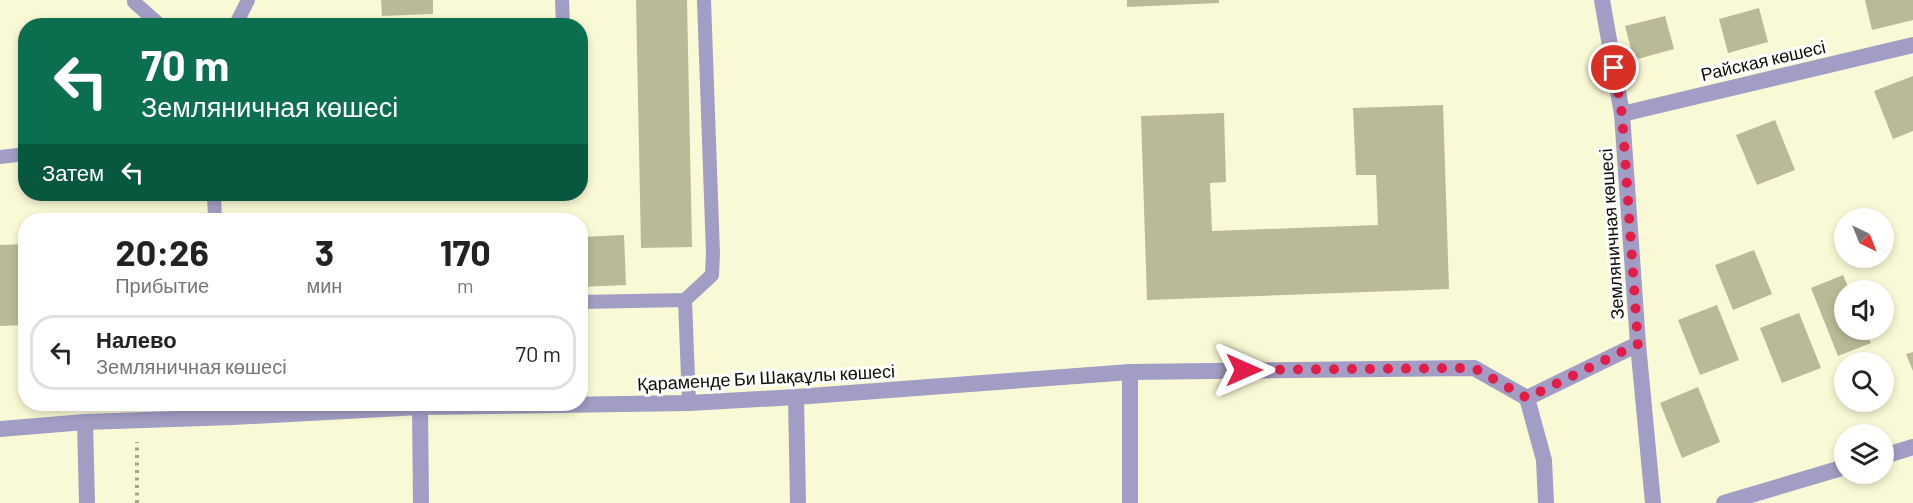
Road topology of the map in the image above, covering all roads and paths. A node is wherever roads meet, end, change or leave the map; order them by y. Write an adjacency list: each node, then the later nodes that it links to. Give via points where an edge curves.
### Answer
1 (248, 0): 7 (lane)
2 (562, 0): 8 (lane)
3 (704, 0): 13 (lane, via 712,275)
4 (1602, 0): 10 (street, Земляничная көшесі)
5 (134, 2): 6 (lane)
6 (152, 18)
7 (239, 18)
8 (563, 18)
9 (1913, 45): 10 (street, Райская көшесі)
10 (1622, 114): 15 (street, Земляничная көшесі)
11 (18, 155): 12 (lane)
12 (0, 157)
13 (685, 300): 14 (lane); 19 (lane)
14 (588, 302)
15 (1638, 344): 18 (street); 35 (street, Земляничная көшесі)
16 (1130, 372): 17 (street, Қараменде Би Шақаұлы көшесі); 18 (street, Қараменде Би Шақаұлы көшесі, via 1474,368); 33 (street)
17 (796, 397): 19 (street, Қараменде Би Шақаұлы көшесі); 32 (street)
18 (1527, 398): 34 (street, via 1544,460)
19 (689, 403): 20 (street, Қараменде Би Шақаұлы көшесі)
20 (588, 404)
21 (222, 411): 23 (street, Қараменде Би Шақаұлы көшесі)
22 (420, 411): 31 (street)
23 (138, 420): 24 (street, Қараменде Би Шақаұлы көшесі); 30 (path)
24 (85, 422): 25 (street, Қараменде Би Шақаұлы көшесі); 29 (street)
25 (0, 429)
26 (1913, 447): 27 (street)
27 (1894, 453)
28 (1834, 470): 36 (street)
29 (87, 503)
30 (137, 503)
31 (421, 503)
32 (798, 503)
33 (1130, 503)
34 (1546, 503)
35 (1653, 503)
36 (1725, 503)

